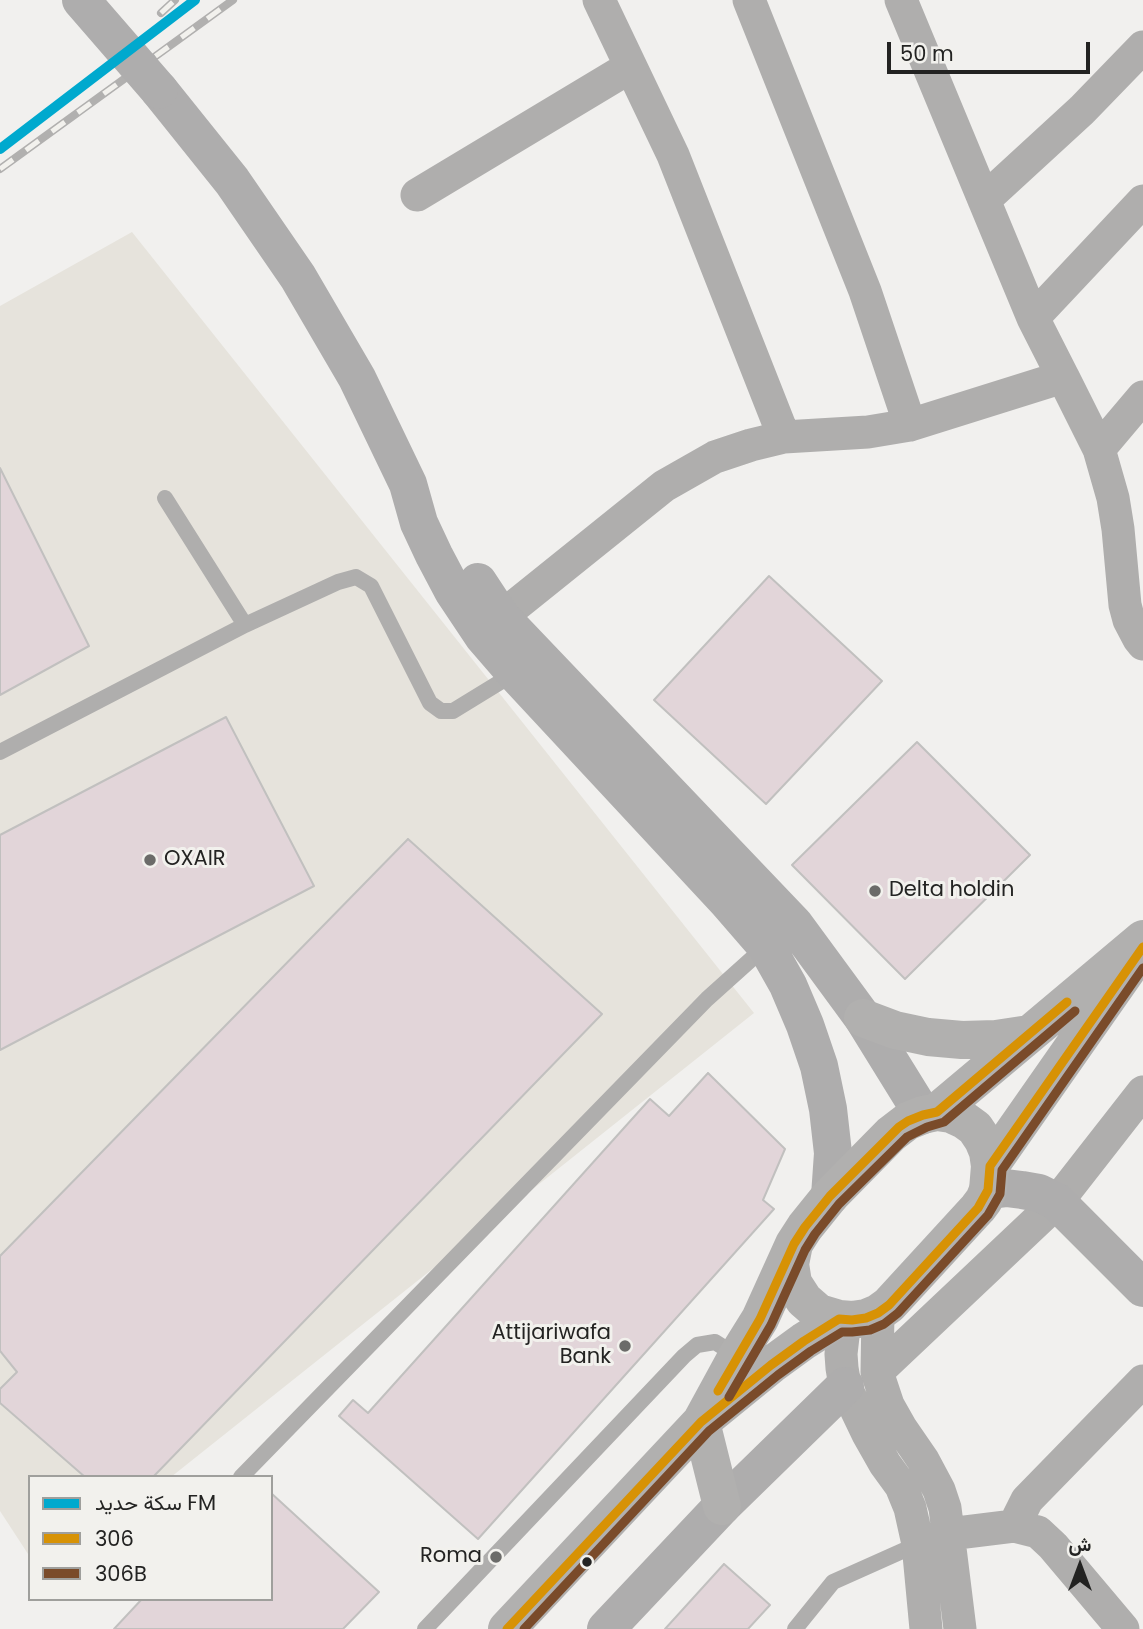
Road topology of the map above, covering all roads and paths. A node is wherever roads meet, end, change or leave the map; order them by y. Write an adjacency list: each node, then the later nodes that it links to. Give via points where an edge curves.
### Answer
1 (81, 0): 16 (street, bridge, via 232,181 298,277 357,378)
2 (599, 0): 6 (street)
3 (749, 0): 13 (street, via 865,291)
4 (901, 0): 8 (street)
5 (1143, 47): 8 (street)
6 (630, 67): 7 (street); 14 (street, via 673,155)
7 (417, 195)
8 (984, 200): 10 (street)
9 (1143, 201): 10 (street)
10 (1033, 318): 11 (street)
11 (1063, 377): 13 (street); 15 (street)
12 (1143, 397): 15 (street)
13 (910, 425): 14 (street)
14 (784, 437): 18 (street, via 715,457 664,486)
15 (1099, 449): 20 (street, via 1113,498 1125,605)
16 (408, 484): 18 (street, via 430,506); 21 (street, via 419,523 453,591)
17 (165, 498): 19 (lane)
18 (501, 617): 26 (street, via 794,924)
19 (245, 625): 21 (lane, via 356,577 371,586 430,703 440,711 453,711); 22 (lane)
20 (1143, 643)
21 (514, 673): 24 (street)
22 (0, 752)
23 (1143, 939): 27 (main road)
24 (766, 946): 31 (street, via 806,1025 819,1066 833,1153); 40 (lane, via 707,999)
25 (1143, 947): 30 (main road)
26 (863, 1018): 27 (main road, via 928,1037 996,1039); 29 (street)
27 (1030, 1034): 29 (main road)
28 (1143, 1092): 32 (street)
29 (930, 1114): 30 (main road, via 951,1114 975,1128 988,1152); 31 (main road, via 908,1121 891,1134)
30 (989, 1178): 32 (street, via 1006,1188 1038,1193); 35 (main road, via 978,1208 888,1305)
31 (830, 1196): 33 (main road)
32 (1057, 1202): 34 (street); 37 (street)
33 (794, 1244): 35 (main road, via 793,1283 804,1300 819,1313); 36 (main road)
34 (1143, 1289)
35 (854, 1317): 37 (street, via 841,1354 842,1368); 39 (main road, via 804,1341)
36 (737, 1356): 39 (main road); 45 (lane, via 715,1342 690,1350)
37 (861, 1379): 41 (street); 43 (street, via 888,1405 923,1460 939,1490); 44 (street, via 868,1434 901,1486)
38 (1143, 1381): 42 (street, via 1027,1500)
39 (701, 1422): 41 (main road); 46 (main road)
40 (243, 1475)
41 (722, 1506): 47 (street)
42 (1014, 1526): 43 (street); 51 (street, via 1038,1532 1053,1546)
43 (949, 1534): 50 (street)
44 (918, 1544): 48 (lane, via 833,1583); 49 (street)
45 (425, 1629)
46 (507, 1629)
47 (606, 1629)
48 (795, 1629)
49 (926, 1629)
50 (960, 1629)
51 (1124, 1629)

